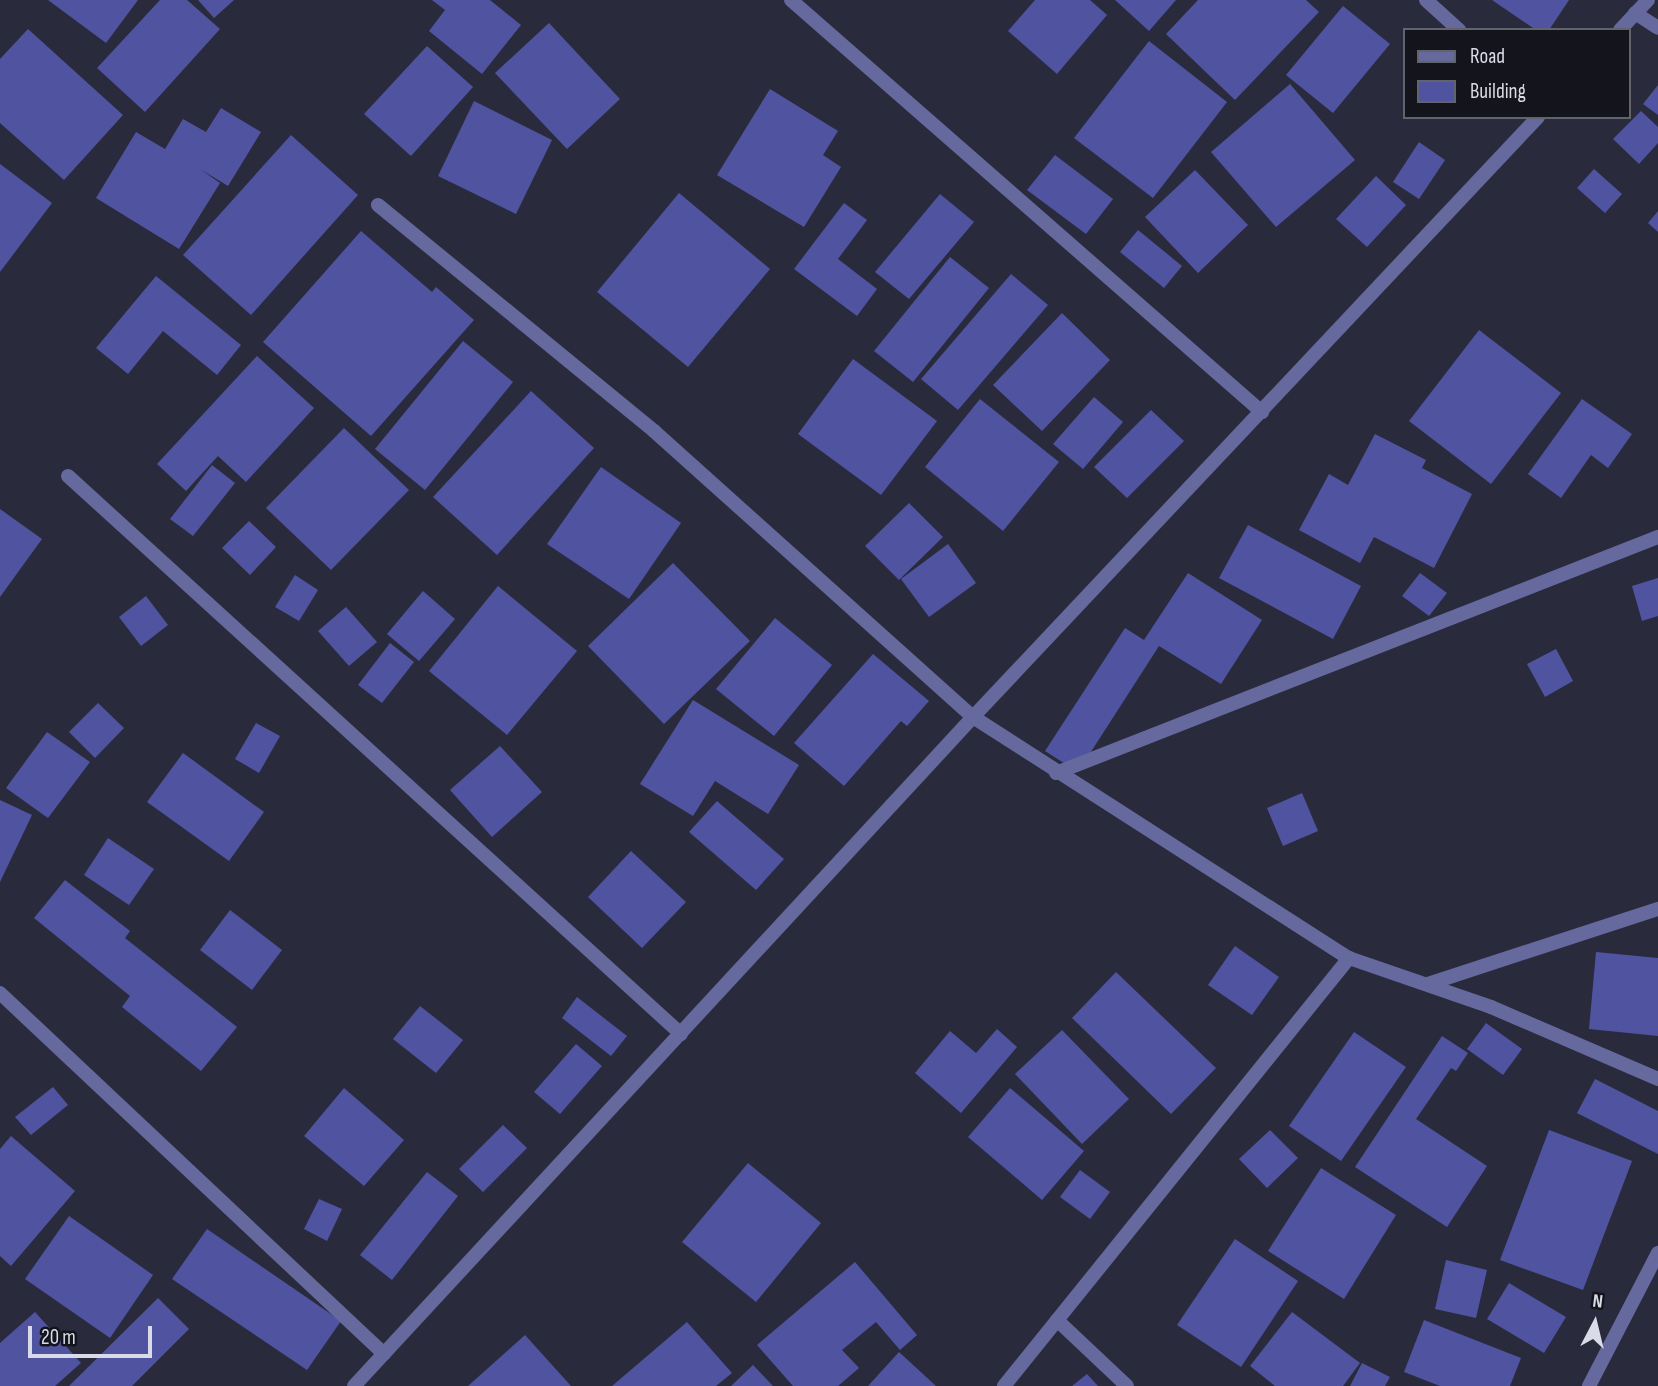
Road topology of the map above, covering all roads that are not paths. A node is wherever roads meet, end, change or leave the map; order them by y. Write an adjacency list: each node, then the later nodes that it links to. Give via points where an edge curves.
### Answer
1 (791, 0): 10 (street)
2 (1426, 0): 5 (street)
3 (1648, 0): 4 (street)
4 (1635, 13): 6 (street); 7 (street)
5 (1456, 28)
6 (1622, 28)
7 (1658, 29)
8 (1536, 119): 10 (street)
9 (378, 205): 13 (street, via 654,431)
10 (1262, 412): 13 (street)
11 (68, 475): 19 (street)
12 (1658, 537): 14 (street)
13 (973, 717): 14 (street); 19 (street)
14 (1056, 773): 16 (street)
15 (1658, 909): 17 (street)
16 (1349, 958): 17 (street); 22 (street)
17 (1427, 984): 20 (street)
18 (0, 993): 23 (street)
19 (681, 1034): 23 (street)
20 (1658, 1079)
21 (1658, 1253): 27 (street)
22 (1057, 1320): 25 (street); 26 (street)
23 (384, 1354): 24 (street)
24 (354, 1386)
25 (1004, 1386)
26 (1127, 1386)
27 (1590, 1386)

